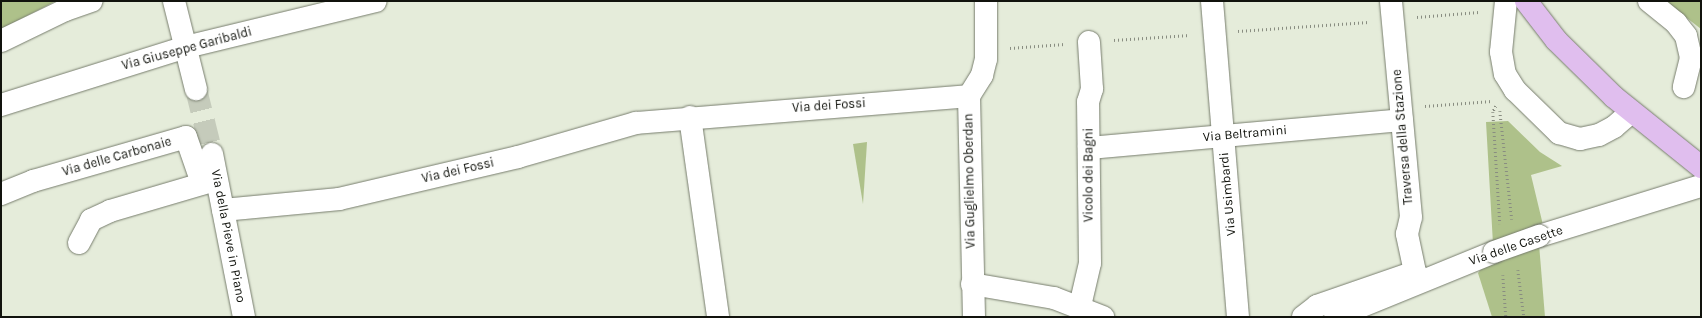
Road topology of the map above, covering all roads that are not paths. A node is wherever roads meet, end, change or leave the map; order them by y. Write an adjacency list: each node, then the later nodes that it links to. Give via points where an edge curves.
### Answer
1 (91, 1): 10 (street, via 65,10)
2 (174, 1): 12 (street)
3 (376, 1): 12 (street, Via Giuseppe Garibaldi)
4 (986, 1): 15 (street, Via Guglielmo Oberdan, via 987,50 982,76)
5 (1212, 1): 20 (street, Via Usimbardi)
6 (1506, 1): 17 (street, via 1501,52 1505,74 1515,90 1559,133 1572,139 1599,135 1614,127)
7 (1526, 1): 17 (main road, via 1570,54)
8 (1649, 1): 13 (street, via 1676,23 1686,36 1691,58)
9 (1391, 10): 18 (street, Traversa della Stazione)
10 (1, 41)
11 (1090, 42): 21 (street, Vicolo dei Bagni, via 1092,89 1088,102)
12 (186, 47): 14 (street); 16 (street, Via Giuseppe Garibaldi)
13 (1684, 87)
14 (196, 89)
15 (969, 96): 19 (street, Via dei Fossi); 29 (street, Via Guglielmo Oberdan)
16 (1, 106)
17 (1630, 112): 23 (main road)
18 (1401, 114): 20 (street, Via Beltramini); 36 (street, Traversa della Stazione, via 1411,216 1407,234 1415,272 1317,306)
19 (690, 117): 27 (street, Via dei Fossi, via 636,123 518,157 339,199); 32 (street)
20 (1223, 136): 21 (street, Via Beltramini); 35 (street, Via Usimbardi)
21 (1089, 148): 30 (street, Vicolo dei Bagni, via 1090,262)
22 (212, 154): 24 (street, Via della Pieve in Piano)
23 (1701, 167)
24 (210, 181): 26 (street, Via delle Carbonaie, via 186,137 33,182); 27 (street, Via della Pieve in Piano); 28 (street, via 110,211 91,220)
25 (1701, 186): 37 (street, Via delle Casette, bridge, via 1539,236 1498,261)
26 (1, 194)
27 (223, 210): 31 (street, Via della Pieve in Piano)
28 (79, 243)
29 (972, 284): 30 (street, via 1054,298); 33 (street, Via Guglielmo Oberdan)
30 (1080, 306): 34 (street)
31 (244, 317)
32 (718, 317)
33 (974, 317)
34 (1103, 317)
35 (1238, 317)
36 (1303, 317)
37 (1335, 317)

